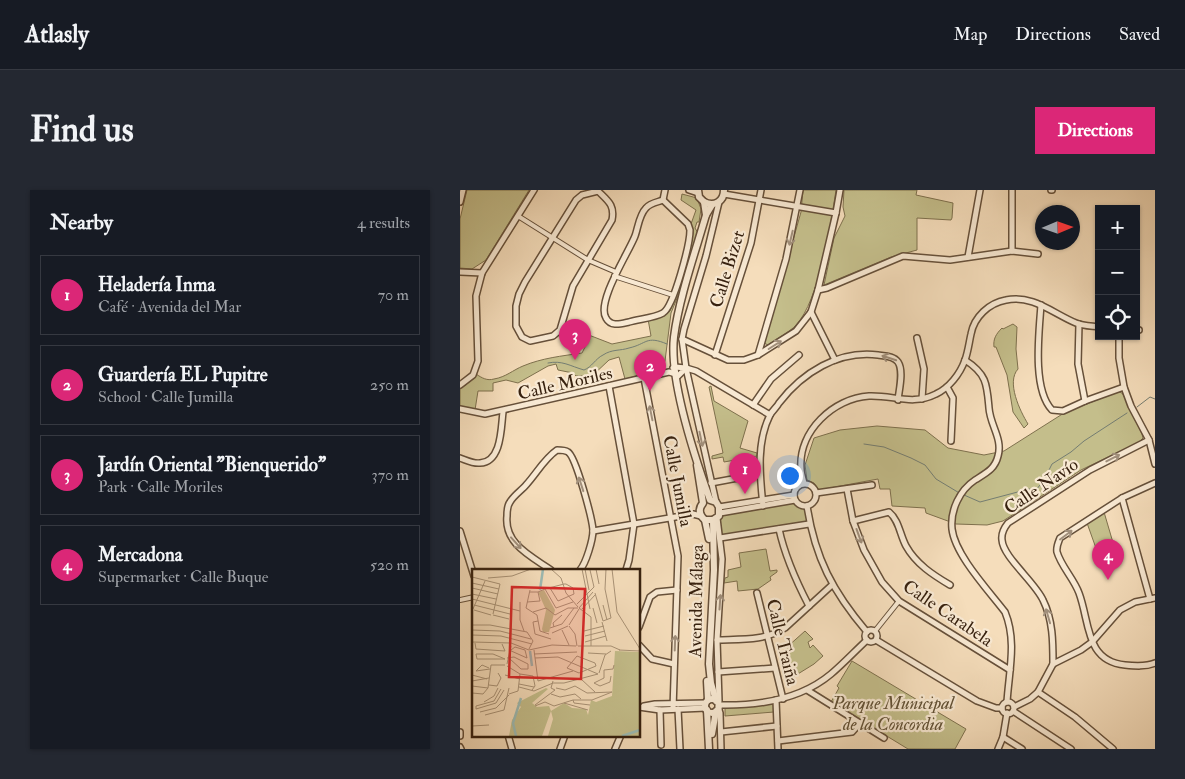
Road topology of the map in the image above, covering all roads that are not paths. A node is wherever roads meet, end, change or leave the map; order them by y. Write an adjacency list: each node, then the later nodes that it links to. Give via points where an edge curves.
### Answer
1 (534, 190): 22 (street)
2 (665, 190): 13 (street)
3 (689, 190): 11 (street)
4 (761, 190): 14 (street, Calle Bizet)
5 (800, 190): 19 (street)
6 (840, 190): 20 (street)
7 (980, 190): 26 (street)
8 (1012, 190): 24 (street)
9 (462, 191): 15 (street)
10 (599, 191): 23 (street, via 576,200); 27 (street, via 614,212)
11 (698, 192): 16 (street)
12 (724, 192): 14 (street); 17 (street)
13 (663, 200): 30 (street, via 646,208); 32 (street, via 688,224 690,230)
14 (760, 200): 19 (street); 40 (street, Calle Bizet, via 751,243)
15 (460, 202)
16 (704, 202): 18 (street); 21 (street)
17 (719, 202): 18 (street); 38 (street)
18 (712, 205): 21 (street)
19 (798, 207): 20 (street); 41 (street, one-way to 41)
20 (836, 213): 31 (street)
21 (706, 215): 46 (street, via 677,319)
22 (518, 216): 23 (street); 29 (street)
23 (553, 237): 27 (street); 27 (street, via 519,294 516,326 522,337 530,341 553,336 560,330 573,286)
24 (1012, 251): 25 (street); 26 (street)
25 (1038, 254)
26 (968, 257): 31 (street, via 950,260 903,256)
27 (588, 260): 30 (street)
28 (460, 272): 29 (street)
29 (482, 273): 48 (street, via 476,296 478,361 473,375)
30 (615, 274): 32 (street); 32 (street, via 604,309 604,316 610,323 617,325 662,313 668,308)
31 (818, 290): 34 (street)
32 (673, 295)
33 (1040, 305): 35 (street); 44 (street, via 1025,299 1008,299 993,304 977,319); 54 (street, via 1039,354 1045,402 1052,410 1063,411)
34 (811, 312): 41 (street, one-way to 34, via 796,331); 43 (street)
35 (1079, 324): 36 (street); 54 (street, via 1078,364)
36 (1095, 326)
37 (917, 338): 52 (street, via 924,369)
38 (682, 339): 40 (street); 45 (street)
39 (1118, 340): 51 (street)
40 (715, 355): 41 (street, via 728,360 744,360)
41 (758, 355)
42 (799, 355): 55 (street, via 771,379)
43 (835, 360): 53 (street, one-way to 43, via 901,368 898,361 890,356 872,354); 58 (street, via 800,380)
44 (965, 360): 50 (street); 112 (street, via 976,367 987,384 990,417 999,443 999,455 988,473 968,485 961,494 953,513 952,529 959,551 1010,623)
45 (686, 368): 46 (street); 46 (street); 55 (street); 65 (street, one-way to 65)
46 (674, 372): 47 (street, Calle Moriles); 63 (street)
47 (644, 378): 49 (street, Calle Moriles); 78 (street, Calle Jumilla, one-way to 47)
48 (460, 385)
49 (609, 386): 57 (street, Calle Moriles); 80 (street)
50 (947, 387): 52 (street); 60 (street, via 953,398)
51 (1124, 387): 54 (street); 59 (street)
52 (922, 399): 53 (street)
53 (898, 400): 66 (street, via 870,396 854,399 823,416 803,448 801,468)
54 (1085, 401)
55 (753, 405): 58 (street)
56 (460, 408): 57 (street, Calle Moriles, via 485,414)
57 (503, 412): 61 (street, via 499,443 489,460 482,464)
58 (770, 415): 64 (street, via 760,456)
59 (1148, 440): 62 (street); 110 (street, Calle Navío, one-way to 59, via 1050,619 1043,600 1034,584 1005,551 1003,530 1008,523 1090,470)
60 (952, 441)
61 (460, 458)
62 (1155, 464)
63 (697, 465): 73 (street); 76 (street, Avenida Málaga)
64 (760, 474): 65 (street); 74 (street)
65 (711, 483): 76 (street)
66 (804, 483): 70 (street, via 812,486); 71 (street, via 797,487)
67 (1155, 483): 72 (street)
68 (872, 485): 69 (street)
69 (847, 489): 70 (street); 79 (street, Calle Carabela)
70 (816, 493): 75 (street, via 813,503)
71 (794, 497): 74 (street); 75 (street)
72 (1122, 498): 96 (street); 106 (street, one-way to 72, via 1079,592 1057,546 1060,538)
73 (703, 503): 76 (street); 77 (street)
74 (763, 503): 76 (street)
75 (806, 506): 81 (street)
76 (716, 510): 77 (street); 85 (street); 114 (street, Avenida Málaga)
77 (700, 515): 78 (street); 114 (street, Avenida Málaga, via 709,536 711,559)
78 (671, 518): 80 (street); 94 (street, Calle Jumilla, via 678,556)
79 (854, 521): 93 (street, via 889,512 895,517 899,532 912,554 933,575); 97 (street, Calle Carabela, one-way to 97, via 864,550 882,582)
80 (634, 524): 84 (street); 90 (street)
81 (809, 524): 82 (street); 92 (street, via 818,555)
82 (779, 529): 85 (street); 98 (street, via 795,580)
83 (460, 531): 87 (street)
84 (593, 531): 88 (street, one-way to 88, via 572,456 567,451 557,450 510,501 506,522 515,544); 89 (street, via 587,558)
85 (720, 538): 103 (street, one-way to 85)
86 (460, 546): 87 (street)
87 (466, 552): 91 (street)
88 (550, 569)
89 (581, 569)
90 (626, 569)
91 (472, 570)
92 (832, 585): 98 (street); 101 (street)
93 (950, 585)
94 (677, 590): 99 (street, via 656,592 650,597); 109 (street, Calle Jumilla, one-way to 94)
95 (757, 592): 102 (street, Calle Traiña)
96 (1152, 598): 106 (street, via 1120,610)
97 (899, 600): 100 (street); 112 (street, Calle Carabela)
98 (809, 606): 102 (street, via 785,628)
99 (640, 624)
100 (876, 631): 101 (street); 105 (street)
101 (867, 632): 104 (street)
102 (768, 637): 103 (street); 111 (street, Calle Traiña)
103 (718, 640): 113 (street)
104 (867, 640): 105 (street); 115 (street, via 830,675)
105 (876, 640): 125 (street, via 978,701)
106 (1092, 642): 108 (street, via 1104,659 1118,665 1136,667); 110 (street)
107 (640, 647): 109 (street, via 652,659)
108 (1155, 663)
109 (674, 664): 124 (street, Calle Jumilla)
110 (1053, 664): 116 (street)
111 (776, 668): 113 (street); 117 (street, Calle Traiña)
112 (1010, 670): 119 (street)
113 (718, 672): 121 (street)
114 (709, 681): 120 (street); 121 (street)
115 (807, 690): 117 (street); 128 (street)
116 (1038, 692): 127 (street); 148 (street)
117 (783, 699): 118 (street)
118 (776, 700): 121 (street); 129 (street)
119 (1006, 702): 125 (street); 127 (street, via 1011,703)
120 (707, 705): 121 (street, via 712,699); 121 (street, via 712,712); 124 (street); 142 (street)
121 (717, 705): 130 (street); 142 (street)
122 (640, 707): 124 (street)
123 (640, 707): 126 (street)
124 (674, 708): 126 (street); 141 (street, Calle Jumilla)
125 (1002, 708): 127 (street, via 1003,711)
126 (660, 710): 137 (street)
127 (1011, 710): 134 (street); 147 (street)
128 (860, 723): 135 (street); 136 (street, via 852,732)
129 (777, 726): 130 (street); 136 (street)
130 (721, 732): 143 (street)
131 (508, 736): 138 (street)
132 (565, 736): 139 (street)
133 (621, 736): 140 (street)
134 (1003, 737): 145 (street); 146 (street)
135 (884, 738)
136 (778, 741): 144 (street)
137 (661, 745)
138 (512, 749)
139 (560, 749)
140 (615, 749)
141 (680, 749)
142 (710, 749)
143 (721, 749)
144 (778, 749)
145 (998, 749)
146 (1022, 749)
147 (1071, 749)
148 (1113, 749)

